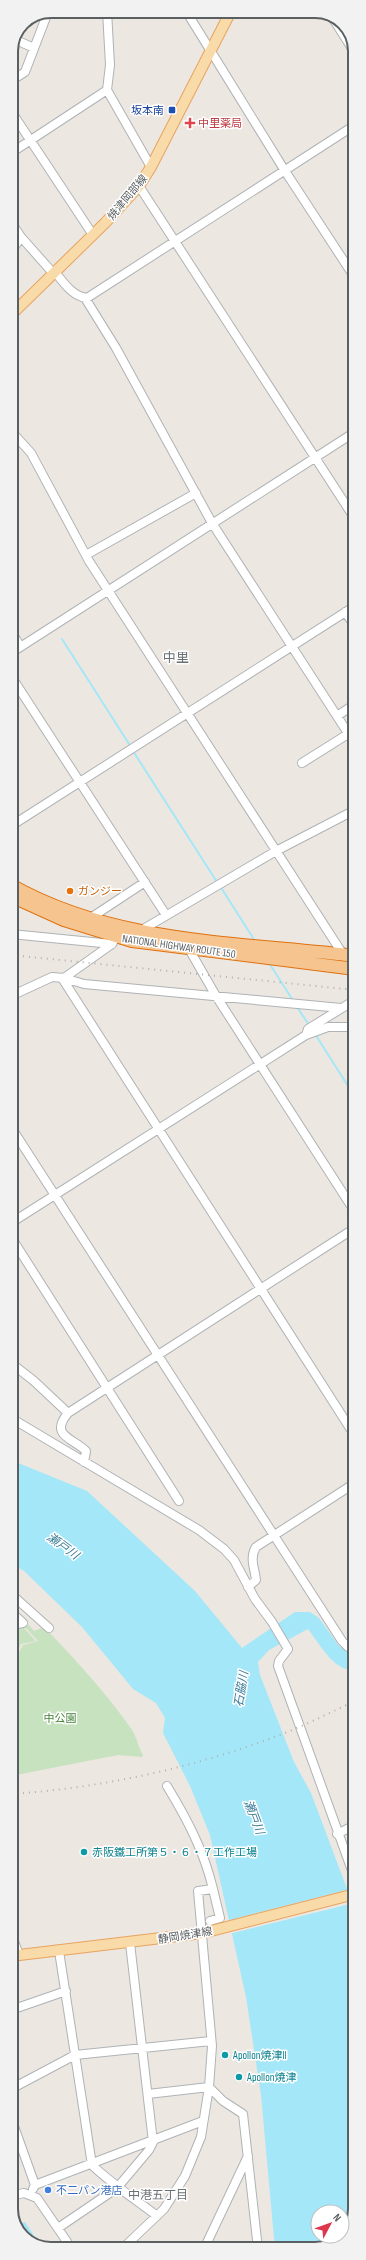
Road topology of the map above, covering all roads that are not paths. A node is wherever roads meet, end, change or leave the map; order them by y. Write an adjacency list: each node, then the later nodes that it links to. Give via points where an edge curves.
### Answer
1 (106, 18): 9 (street, via 110,65)
2 (190, 18): 7 (street)
3 (227, 18): 7 (main road, 焼津岡部線)
4 (45, 19): 6 (street)
5 (20, 42): 6 (street)
6 (34, 48): 8 (street, via 24,72)
7 (210, 52): 14 (main road, 焼津岡部線); 15 (street)
8 (18, 76)
9 (107, 90): 12 (street); 14 (street)
10 (18, 121): 12 (street)
11 (348, 130): 15 (street)
12 (31, 140): 13 (street); 18 (street)
13 (18, 148)
14 (151, 167): 16 (main road, 焼津岡部線)
15 (285, 171): 20 (street); 22 (street)
16 (139, 186): 18 (main road, 焼津岡部線); 20 (street)
17 (18, 232): 19 (street)
18 (93, 235): 23 (main road, 焼津岡部線)
19 (21, 237): 21 (street); 23 (street)
20 (176, 241): 24 (street); 28 (street)
21 (18, 242)
22 (348, 266)
23 (54, 273): 24 (street, via 73,292); 25 (main road, 焼津岡部線)
24 (85, 298): 29 (street, via 120,354)
25 (18, 307)
26 (348, 436): 28 (street)
27 (18, 439): 32 (street, via 42,470)
28 (315, 457): 30 (street); 31 (street)
29 (196, 493): 31 (street); 32 (street)
30 (348, 508)
31 (212, 523): 33 (street); 39 (street)
32 (86, 555): 33 (street)
33 (108, 590): 38 (street); 42 (street)
34 (348, 610): 35 (street)
35 (345, 612): 36 (street); 39 (street)
36 (348, 616)
37 (18, 642): 38 (street)
38 (20, 646)
39 (292, 647): 42 (street); 43 (street)
40 (18, 687): 46 (street)
41 (348, 709): 43 (street)
42 (187, 712): 46 (street); 49 (street)
43 (337, 716): 44 (street)
44 (348, 734): 45 (street)
45 (302, 763)
46 (78, 782): 48 (street); 50 (street)
47 (348, 814): 49 (street)
48 (18, 821)
49 (276, 851): 53 (street); 59 (street)
50 (145, 882): 53 (street); 54 (street)
51 (18, 888): 54 (highway, NATIONAL HIGHWAY ROUTE 150)
52 (18, 899): 57 (highway, NATIONAL HIGHWAY ROUTE 150)
53 (166, 915): 55 (street)
54 (89, 919): 55 (highway, NATIONAL HIGHWAY ROUTE 150)
55 (140, 932): 59 (highway, NATIONAL HIGHWAY ROUTE 150)
56 (18, 934): 57 (street)
57 (114, 941): 58 (highway, NATIONAL HIGHWAY ROUTE 150); 63 (street)
58 (189, 949): 62 (highway, NATIONAL HIGHWAY ROUTE 150); 65 (street)
59 (342, 955): 60 (highway, NATIONAL HIGHWAY ROUTE 150); 61 (street)
60 (348, 955)
61 (348, 962)
62 (348, 969)
63 (63, 978): 64 (street, via 52,977); 65 (street, via 84,984); 71 (street)
64 (18, 993)
65 (216, 996): 67 (street); 70 (street)
66 (348, 1004): 67 (street)
67 (341, 1008): 69 (street, via 308,1028)
68 (348, 1027): 69 (street, via 328,1028)
69 (306, 1035): 70 (street)
70 (259, 1064): 71 (street); 74 (street)
71 (158, 1129): 73 (street); 78 (street)
72 (18, 1138): 73 (street)
73 (54, 1194): 75 (street); 79 (street)
74 (348, 1201)
75 (18, 1218)
76 (348, 1233): 78 (street)
77 (18, 1248): 81 (street)
78 (261, 1289): 79 (street); 84 (street)
79 (158, 1355): 81 (street); 88 (street)
80 (18, 1368): 82 (street)
81 (108, 1388): 82 (street); 87 (street)
82 (68, 1413): 85 (street, via 60,1423 60,1428 67,1438 86,1451)
83 (18, 1422): 85 (street)
84 (348, 1425)
85 (84, 1462): 89 (street, via 213,1540 234,1560)
86 (348, 1487): 88 (street)
87 (180, 1501)
88 (274, 1535): 89 (street, via 256,1547 253,1562 256,1580); 92 (street, via 342,1641)
89 (248, 1587): 95 (street, via 286,1644 287,1652 278,1666)
90 (18, 1600): 91 (street)
91 (49, 1628)
92 (348, 1646)
93 (167, 1786): 97 (street, via 197,1841)
94 (348, 1829): 95 (street)
95 (338, 1834): 96 (street)
96 (348, 1860)
97 (213, 1889): 99 (street, via 220,1918); 100 (street, via 198,1891)
98 (348, 1896): 100 (main road, 静岡焼津線)
99 (210, 1921)
100 (207, 1932): 101 (main road, 静岡焼津線); 106 (street)
101 (130, 1943): 102 (main road, 静岡焼津線); 107 (street)
102 (59, 1951): 103 (main road, 静岡焼津線); 104 (street)
103 (18, 1955)
104 (66, 1991): 105 (street); 108 (street)
105 (18, 2008)
106 (211, 2041): 107 (street); 110 (street)
107 (142, 2047): 108 (street); 111 (street)
108 (75, 2055): 109 (street); 116 (street)
109 (18, 2085)
110 (209, 2087): 111 (street); 112 (street); 115 (street, via 223,2101 243,2114)
111 (148, 2094): 114 (street)
112 (203, 2121): 114 (street); 121 (street, via 201,2137 185,2176)
113 (18, 2138): 117 (street)
114 (153, 2142): 116 (street); 118 (street)
115 (248, 2155): 125 (street); 126 (street)
116 (92, 2165): 117 (street); 118 (street)
117 (35, 2185): 120 (street)
118 (117, 2188): 121 (street); 122 (street)
119 (18, 2194): 120 (street)
120 (32, 2195): 122 (street, via 42,2204)
121 (157, 2216): 124 (street)
122 (58, 2228): 123 (street)
123 (67, 2242)
124 (129, 2242)
125 (207, 2242)
126 (257, 2242)

